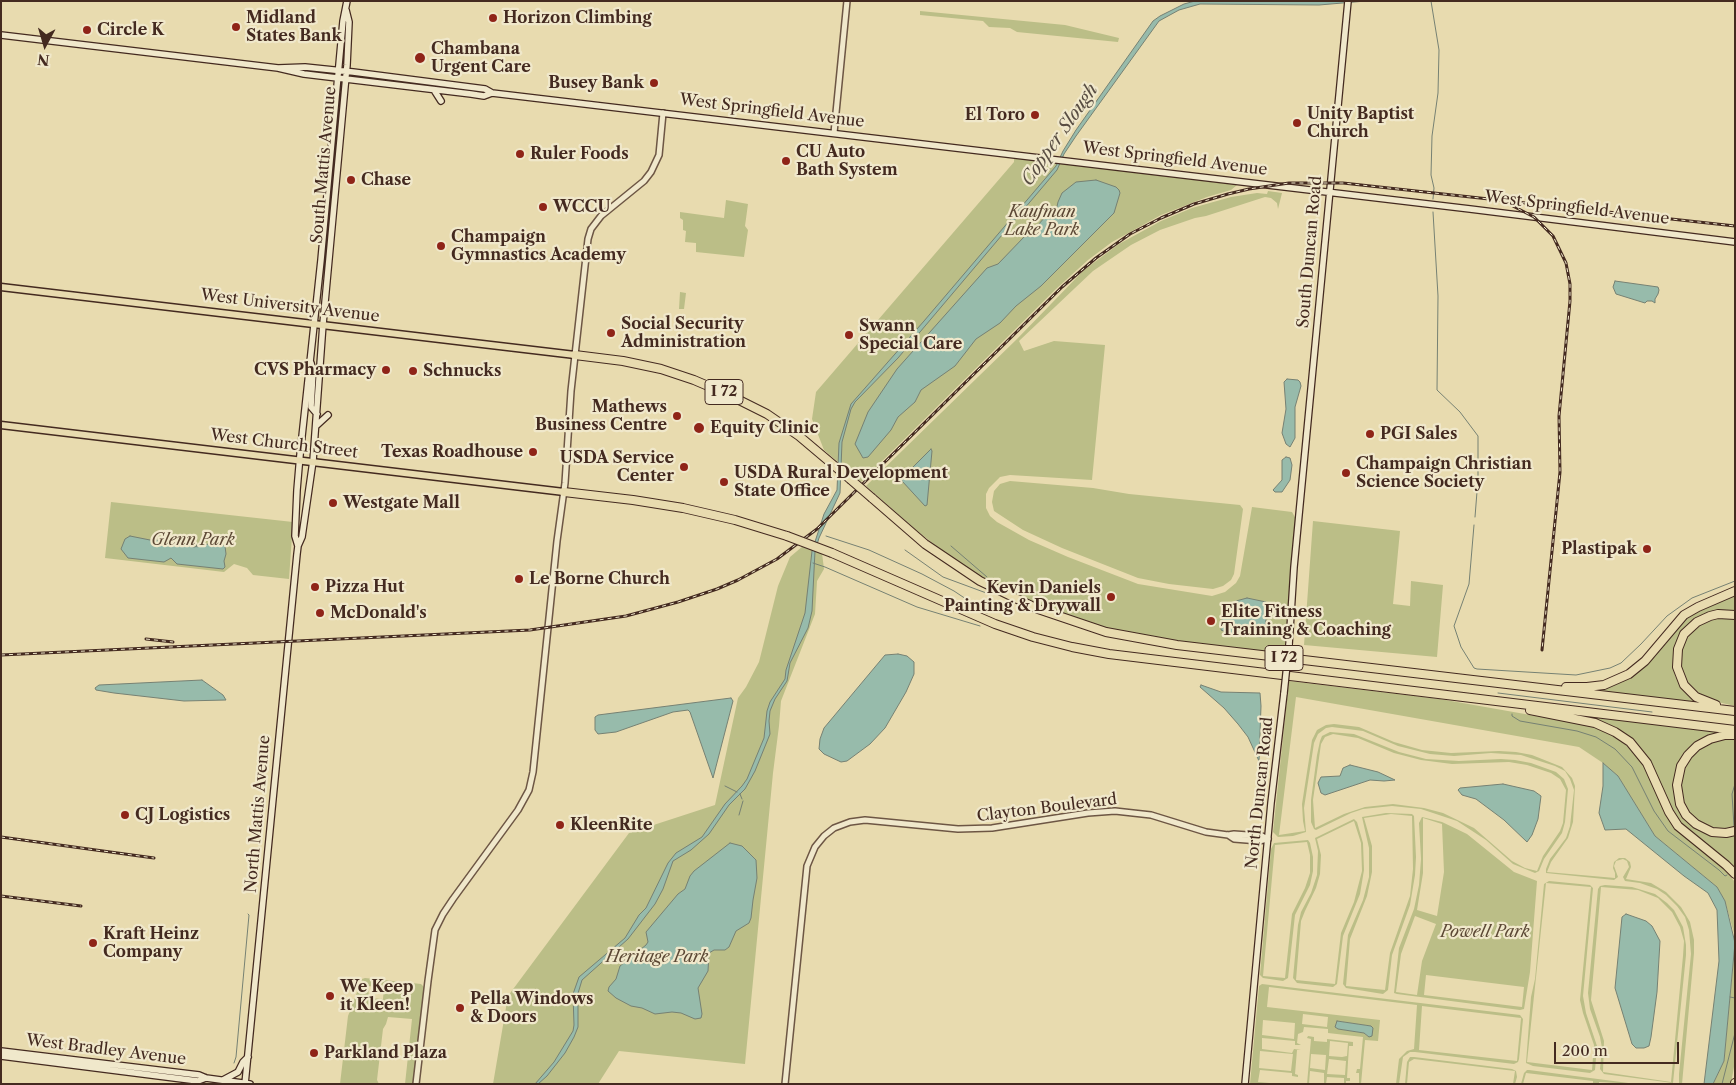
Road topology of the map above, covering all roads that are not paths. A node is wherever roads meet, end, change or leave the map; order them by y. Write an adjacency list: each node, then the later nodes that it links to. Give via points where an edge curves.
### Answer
1 (347, 1): 4 (main road, South Mattis Avenue)
2 (847, 1): 15 (street)
3 (1348, 4): 16 (main road, South Duncan Road)
4 (346, 10): 7 (main road, South Mattis Avenue, via 342,21); 8 (main road, South Mattis Avenue, via 349,22)
5 (1, 35): 6 (main road, West Springfield Avenue)
6 (278, 68): 7 (main road, West Springfield Avenue); 9 (main road, West Springfield Avenue)
7 (338, 71): 8 (main road, West Springfield Avenue); 9 (main road, South Mattis Avenue)
8 (346, 72): 10 (main road, South Mattis Avenue); 12 (main road, West Springfield Avenue, via 485,89)
9 (337, 78): 10 (main road, West Springfield Avenue); 19 (main road, South Mattis Avenue)
10 (346, 79): 11 (main road, West Springfield Avenue); 20 (main road, South Mattis Avenue)
11 (434, 90): 12 (main road, West Springfield Avenue, via 484,96); 13 (main road)
12 (492, 93): 14 (main road, West Springfield Avenue)
13 (441, 101)
14 (663, 113): 15 (main road, West Springfield Avenue); 22 (street, via 659,155 651,172 601,216 589,234)
15 (834, 132): 16 (main road, West Springfield Avenue)
16 (1329, 192): 17 (main road, West Springfield Avenue); 30 (main road, South Duncan Road)
17 (1735, 242)
18 (1, 286): 19 (main road, West University Avenue)
19 (314, 323): 20 (main road, West University Avenue); 21 (main road, North Mattis Avenue)
20 (322, 324): 22 (main road, West University Avenue); 23 (main road, North Mattis Avenue)
21 (310, 354): 23 (main road, via 313,372 311,407); 27 (main road, North Mattis Avenue)
22 (575, 355): 29 (street); 34 (highway, I 72, bridge, via 644,365 715,388 752,406 816,449 924,544 980,581 1038,609 1081,625 1177,646)
23 (316, 414): 26 (main road, North Mattis Avenue)
24 (328, 415): 26 (main road)
25 (1, 425): 27 (main road, West Church Street)
26 (316, 426): 28 (main road, North Mattis Avenue)
27 (299, 459): 28 (main road, West Church Street); 31 (main road, North Mattis Avenue, via 295,536)
28 (313, 461): 29 (main road, West Church Street); 31 (main road, North Mattis Avenue)
29 (564, 492): 35 (highway, bridge, via 683,508 735,520 832,553 995,624 1072,647); 49 (street, via 531,783 518,810 453,899 435,930)
30 (1300, 504): 40 (main road, North Duncan Road, bridge, via 1289,646)
31 (298, 546): 44 (main road, North Mattis Avenue)
32 (1735, 591): 34 (highway, via 1690,611 1676,623 1645,662 1615,681 1579,688)
33 (1735, 615): 36 (highway, via 1710,616 1692,625 1680,643 1676,661 1680,678 1692,694 1711,704)
34 (1478, 682): 36 (highway, I 72)
35 (1500, 702): 37 (highway); 41 (highway, via 1589,721 1623,737 1647,763 1678,826)
36 (1735, 710)
37 (1735, 730)
38 (1735, 734): 39 (highway, via 1719,736 1697,746 1681,766 1677,785 1680,804 1696,824 1712,832)
39 (1735, 831)
40 (1268, 839): 50 (street, Clayton Boulevard, via 1234,839 1152,815 1115,811 986,828 958,829 865,820 834,828 815,847 807,866); 51 (main road, North Duncan Road)
41 (1735, 874)
42 (1, 1051): 45 (main road, West Bradley Avenue)
43 (1, 1056): 45 (main road, West Bradley Avenue, via 198,1081)
44 (248, 1057): 46 (main road, via 238,1072); 47 (main road, North Mattis Avenue)
45 (206, 1078): 46 (main road, West Bradley Avenue)
46 (222, 1080): 47 (main road, West Bradley Avenue)
47 (245, 1084): 48 (main road, West Bradley Avenue)
48 (250, 1084)
49 (416, 1084)
50 (786, 1084)
51 (1245, 1084)

